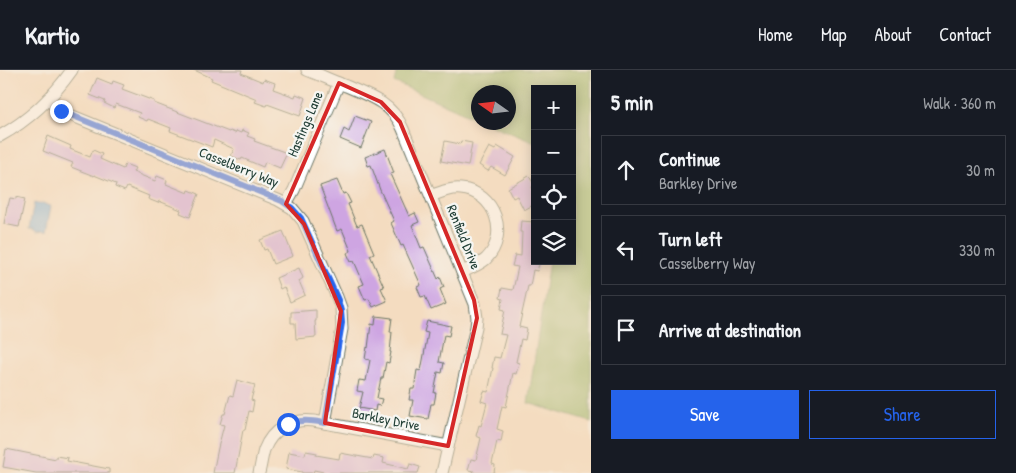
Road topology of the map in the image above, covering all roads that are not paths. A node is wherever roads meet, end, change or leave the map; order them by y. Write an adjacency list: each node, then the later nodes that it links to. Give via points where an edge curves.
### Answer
1 (72, 70): 4 (street)
2 (307, 70): 3 (street, Renfield Drive)
3 (339, 83): 6 (street, Renfield Drive, via 377,99 395,115); 7 (street, Hastings Lane)
4 (48, 99): 5 (street, via 24,121); 7 (street, Casselberry Way, via 63,112)
5 (0, 136)
6 (431, 196): 8 (street, Renfield Drive); 8 (street, via 451,189 467,190 478,194 494,212 498,232 492,251 481,263)
7 (286, 204): 9 (street, Casselberry Way, via 304,224 341,311 341,332)
8 (462, 272): 10 (street, Renfield Drive, via 475,304 477,322)
9 (325, 423): 10 (street, Barkley Drive); 11 (street, Barkley Drive, via 299,421 278,430 266,445)
10 (448, 446): 12 (street, Renfield Drive)
11 (259, 473)
12 (442, 473)

